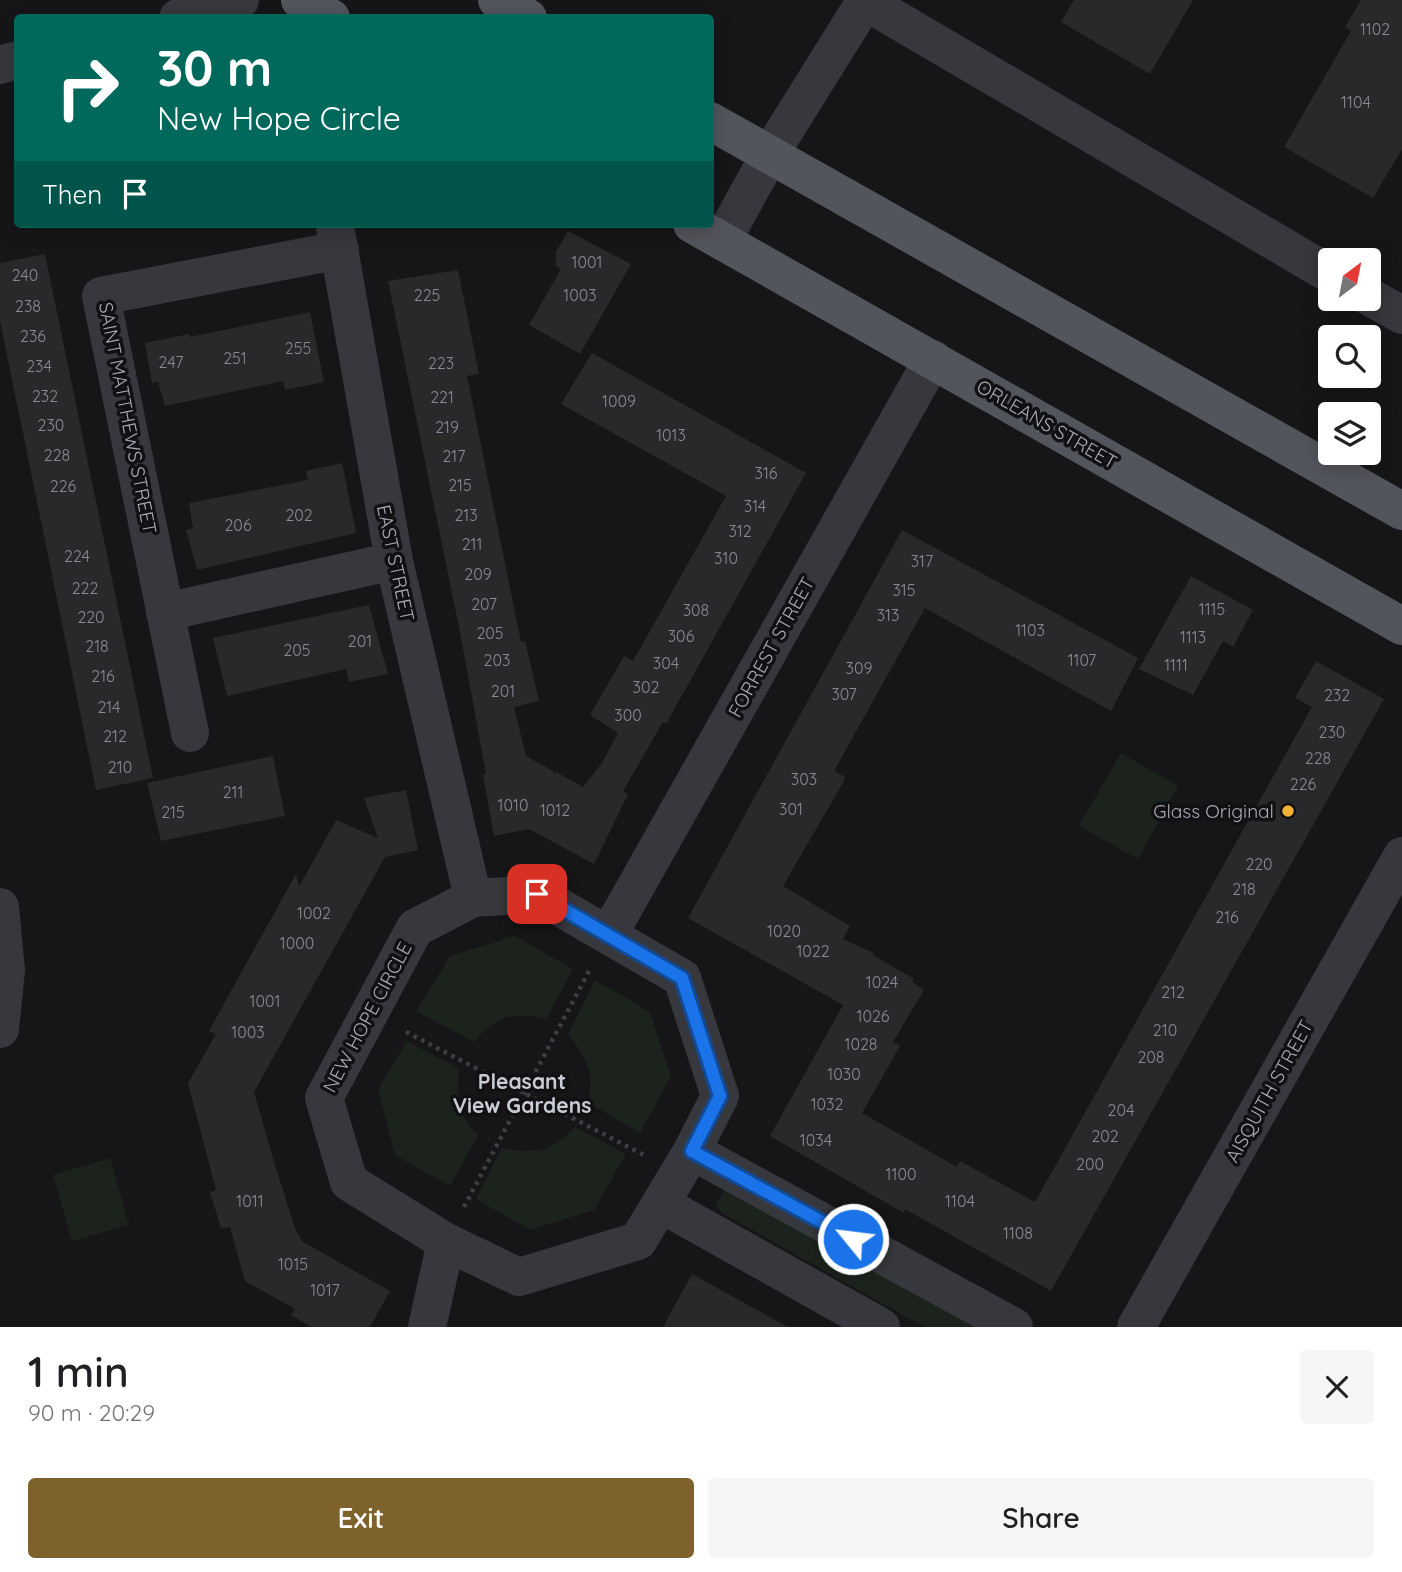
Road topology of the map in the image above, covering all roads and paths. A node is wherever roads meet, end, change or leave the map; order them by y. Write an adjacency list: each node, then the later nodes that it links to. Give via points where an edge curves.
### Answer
1 (240, 0): 5 (street)
2 (300, 0): 6 (main road)
3 (497, 0): 7 (main road)
4 (865, 1): 9 (street); 13 (street)
5 (192, 14)
6 (324, 14)
7 (521, 14)
8 (714, 123): 9 (main road)
9 (770, 155): 10 (street); 17 (main road)
10 (714, 224)
11 (707, 233): 16 (main road, ORLEANS STREET)
12 (338, 237): 18 (street, EAST STREET); 19 (street, SAINT MATTHEWS STREET, via 101,296)
13 (1318, 267)
14 (1381, 303): 15 (street)
15 (1402, 315)
16 (933, 359): 20 (main road, ORLEANS STREET); 25 (street, FORREST STREET)
17 (1402, 511)
18 (394, 561): 19 (street); 23 (street, EAST STREET)
19 (165, 612): 21 (street, SAINT MATTHEWS STREET)
20 (1402, 626)
21 (190, 733)
22 (1402, 856): 34 (street, AISQUITH STREET)
23 (473, 898): 25 (street, NEW HOPE CIRCLE, via 537,894); 26 (street, NEW HOPE CIRCLE, via 415,928)
24 (1, 914): 27 (street, via 6,970)
25 (609, 934): 28 (path); 29 (street, NEW HOPE CIRCLE, via 682,978 720,1096)
26 (370, 1012): 28 (path); 30 (street, NEW HOPE CIRCLE, via 324,1098 349,1182)
27 (0, 1029)
28 (522, 1093): 29 (path); 30 (path)
29 (677, 1177): 30 (street, NEW HOPE CIRCLE, via 638,1241 519,1277); 32 (street); 33 (street)
30 (446, 1242): 31 (street)
31 (427, 1327)
32 (881, 1327)
33 (1014, 1327)
34 (1136, 1327)

